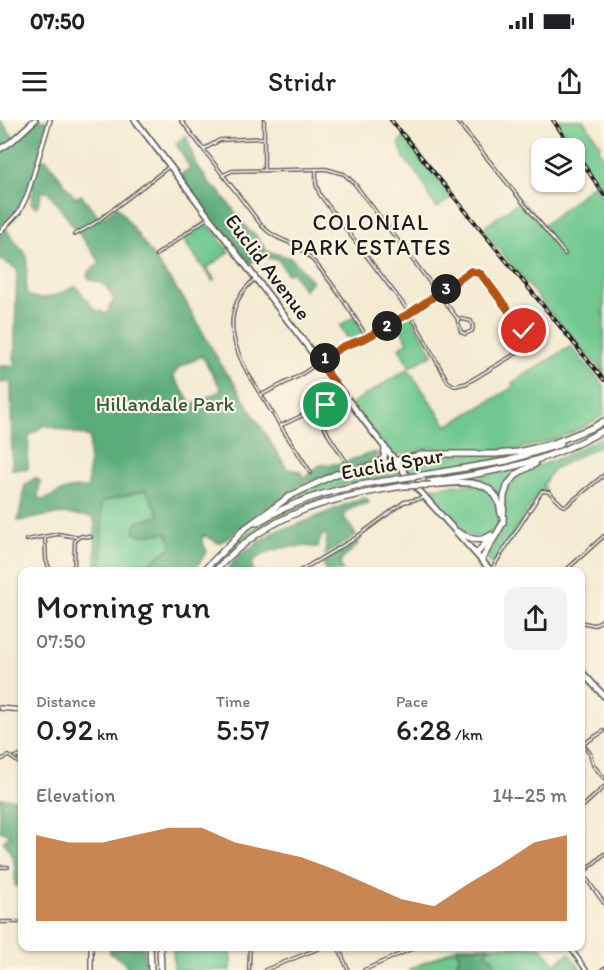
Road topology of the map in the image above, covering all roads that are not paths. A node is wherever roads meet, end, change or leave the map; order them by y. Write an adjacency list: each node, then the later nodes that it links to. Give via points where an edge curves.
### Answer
1 (35, 120): 8 (main road)
2 (50, 120): 15 (street, via 27,196 19,212)
3 (135, 120): 10 (main road, Euclid Avenue)
4 (181, 120): 9 (street)
5 (264, 120): 7 (street)
6 (456, 120): 17 (street)
7 (263, 138): 9 (street, via 220,140); 12 (street)
8 (0, 149)
9 (203, 149): 13 (street)
10 (170, 165): 14 (main road, Euclid Avenue); 16 (street)
11 (316, 169): 12 (street); 20 (street, via 344,174 354,183); 21 (street, via 320,195)
12 (264, 170): 13 (street)
13 (223, 175): 23 (street, via 267,231 301,249 311,259)
14 (209, 217): 18 (street); 19 (main road, Euclid Avenue)
15 (0, 232)
16 (74, 236)
17 (565, 254)
18 (156, 255)
19 (256, 279): 24 (main road, Euclid Avenue); 25 (street, via 238,297 233,328 245,370)
20 (438, 295): 21 (street); 21 (street, via 471,271 481,274 524,331 526,340 520,351 459,386 451,385); 22 (street)
21 (410, 313): 23 (street)
22 (457, 318): 22 (street, via 461,332 472,331 471,321)
23 (366, 338): 24 (street)
24 (319, 362): 25 (street); 26 (main road, Euclid Avenue)
25 (261, 395): 29 (street)
26 (344, 395): 27 (street); 32 (main road, Euclid Avenue)
27 (315, 410): 29 (street); 35 (street)
28 (604, 421): 30 (highway, Euclid Spur)
29 (280, 426): 37 (street)
30 (594, 427): 34 (highway, via 551,444 513,453 436,453); 48 (highway, Euclid Spur, bridge, via 524,457 307,498 268,516)
31 (604, 430): 33 (highway, Euclid Spur)
32 (385, 448): 34 (main road, Euclid Avenue); 36 (highway, via 382,461)
33 (553, 455): 39 (highway, Euclid Spur, via 503,470); 50 (highway, via 520,471 509,481 503,524)
34 (396, 461): 36 (highway); 40 (main road, Euclid Avenue)
35 (347, 463)
36 (370, 466): 48 (highway, via 328,477 295,492)
37 (311, 472)
38 (604, 475): 57 (street, via 568,506 542,491)
39 (430, 483): 42 (highway, via 472,482 489,489 500,507); 54 (highway, Euclid Spur, bridge, via 334,498 294,513 249,539)
40 (427, 498): 41 (main road, Euclid Avenue); 55 (street, via 404,502)
41 (456, 531): 42 (highway, via 477,540); 49 (main road, Euclid Avenue)
42 (495, 532): 49 (highway)
43 (604, 536): 58 (street)
44 (45, 537): 45 (street); 47 (street); 51 (street)
45 (76, 537): 46 (street); 52 (street)
46 (91, 537)
47 (26, 540)
48 (234, 540): 53 (highway, Euclid Spur)
49 (477, 554): 50 (main road, Euclid Avenue)
50 (482, 559): 56 (main road, Euclid Avenue)
51 (49, 567)
52 (74, 567)
53 (207, 567)
54 (219, 567)
55 (308, 567)
56 (488, 567)
57 (494, 567)
58 (570, 567)
59 (604, 620): 60 (street, via 594,625)
60 (585, 623)
61 (585, 675): 62 (main road)
62 (604, 696)
63 (0, 708): 64 (street)
64 (18, 710)
65 (604, 731): 66 (street)
66 (585, 744)
67 (585, 749): 74 (street)
68 (1, 755): 69 (street)
69 (4, 757): 71 (street); 72 (street)
70 (18, 757): 71 (street)
71 (14, 758): 73 (street)
72 (0, 760)
73 (18, 762)
74 (604, 778)
75 (604, 787): 76 (street)
76 (585, 804)
77 (604, 854): 80 (street)
78 (0, 867): 79 (street)
79 (8, 867)
80 (585, 871)
81 (585, 876): 82 (street)
82 (604, 903)
83 (0, 922): 84 (street)
84 (18, 922)
85 (91, 951): 93 (street)
86 (150, 951): 94 (highway)
87 (160, 951): 95 (highway)
88 (250, 951): 96 (street)
89 (312, 951): 97 (street)
90 (340, 951): 98 (street)
91 (407, 951): 99 (street)
92 (573, 951): 100 (street)
93 (91, 970)
94 (151, 970)
95 (161, 970)
96 (249, 970)
97 (265, 970)
98 (348, 970)
99 (364, 970)
100 (586, 970)

